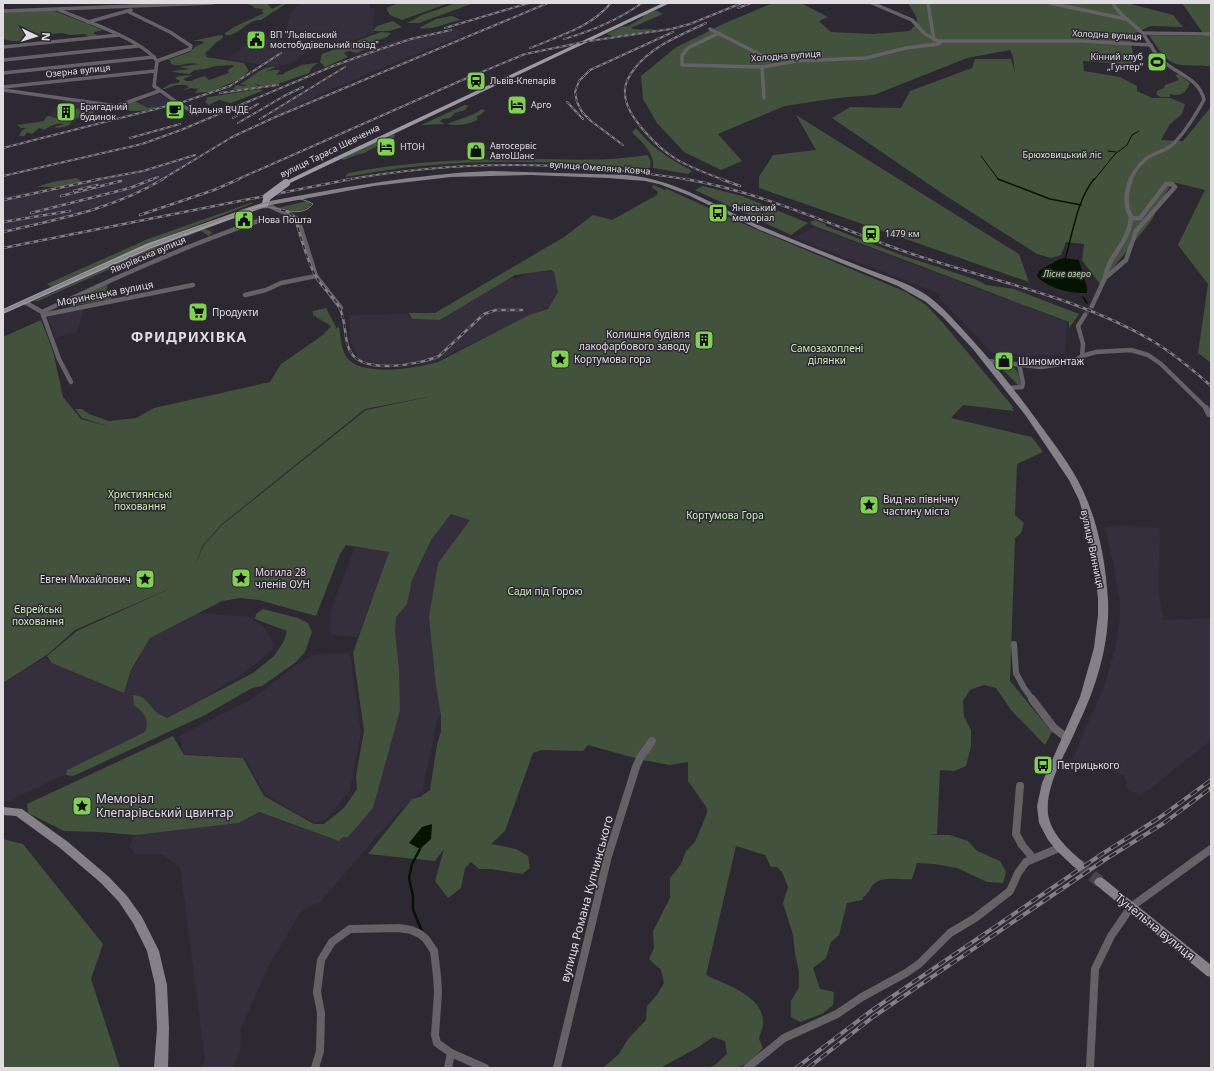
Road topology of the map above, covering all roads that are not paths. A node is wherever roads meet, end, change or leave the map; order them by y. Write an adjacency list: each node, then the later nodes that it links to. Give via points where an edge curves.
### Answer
1 (212, 3): 7 (street)
2 (667, 3): 34 (main road, вулиця Тараса Шевченка, bridge, via 286,183)
3 (872, 3): 18 (street, via 912,20)
4 (928, 3): 18 (street)
5 (1050, 3): 11 (street)
6 (1113, 3): 11 (street)
7 (145, 5): 8 (street); 10 (street)
8 (56, 8): 9 (street); 12 (street)
9 (3, 11)
10 (127, 11): 12 (street); 24 (street, via 192,46 190,49)
11 (1126, 19): 15 (street)
12 (88, 22): 17 (street)
13 (710, 29): 14 (street)
14 (719, 33): 23 (street); 26 (street, Холодна вулиця, via 687,49 681,57 682,65)
15 (1142, 33): 16 (street); 20 (street)
16 (1211, 34)
17 (119, 35): 21 (street); 22 (street)
18 (934, 40): 19 (street, Холодна вулиця)
19 (942, 41): 20 (street, Холодна вулиця, via 1082,41); 26 (street, Холодна вулиця, via 938,44 906,48 874,57 797,61)
20 (1151, 45): 35 (street, via 1162,62 1182,73 1197,86 1204,100 1174,144 1151,156 1138,167 1126,195)
21 (138, 46): 24 (street); 25 (street)
22 (3, 47)
23 (761, 55)
24 (155, 59): 27 (street); 28 (street)
25 (3, 60)
26 (762, 67): 32 (street)
27 (155, 71): 29 (street, Озерна вулиця); 31 (street, via 153,84)
28 (3, 73)
29 (3, 87)
30 (3, 90): 31 (street, via 117,106)
31 (160, 91): 33 (street)
32 (764, 98)
33 (197, 114)
34 (266, 201): 37 (street, via 270,207 298,219); 41 (main road, вулиця Тараса Шевченка, via 149,246); 42 (main road, вулиця Омеляна Ковча, via 393,181 479,173 606,176 647,180 674,187 756,227 896,282 922,295)
35 (1131, 217): 38 (street, via 1129,230 1105,273); 38 (street, via 1140,218 1166,184 1175,186 1136,231 1126,260)
36 (264, 219): 46 (street, Яворівська вулиця, via 162,257)
37 (316, 276): 40 (street, via 281,283); 44 (street)
38 (1105, 278): 43 (street, via 1098,298)
39 (193, 285): 46 (street, Моринецька вулиця)
40 (245, 295)
41 (25, 302): 45 (main road, вулиця Тараса Шевченка); 46 (street)
42 (933, 304): 49 (main road, вулиця Винниця)
43 (1092, 306)
44 (341, 308)
45 (3, 312)
46 (43, 314): 51 (street, via 59,360)
47 (1086, 315): 48 (street, via 1078,326 1083,344)
48 (1082, 356): 50 (street, via 1074,362 1041,367); 53 (street, via 1118,350 1131,350 1148,355 1206,407)
49 (988, 361): 50 (street); 52 (main road, вулиця Винниця)
50 (1019, 364): 52 (street, via 1022,387)
51 (71, 382)
52 (1009, 388): 55 (main road, вулиця Винниця, via 1068,471 1084,504 1099,565 1104,600 1099,652 1087,691)
53 (1209, 414)
54 (1014, 644): 55 (street, via 1016,673 1024,688 1054,728)
55 (1067, 738): 59 (main road, вулиця Винниця, via 1050,777 1043,802 1046,826)
56 (652, 741): 71 (street, вулиця Романа Купчинського, via 636,768 608,856)
57 (1020, 786): 61 (street, via 1016,834 1022,846)
58 (3, 811): 67 (main road, via 18,812 64,845 105,880 138,920 153,951 161,985)
59 (1060, 848): 61 (street); 62 (main road)
60 (1211, 849): 64 (street)
61 (1033, 858): 72 (street, via 1026,862 1018,873 1010,891 975,918 950,933 919,964 837,1014 784,1038)
62 (1078, 864)
63 (1100, 882): 64 (main road, Тунельна вулиця)
64 (1131, 907): 65 (main road, Тунельна вулиця); 73 (street, via 1111,936 1095,969)
65 (1211, 972)
66 (451, 1053): 68 (street, via 437,1043 435,1035 437,976 434,951 426,939 411,930 400,928 350,929 332,942 322,960 317,992 321,1013 320,1051); 69 (street); 70 (street)
67 (161, 1068)
68 (315, 1068)
69 (448, 1068)
70 (485, 1068)
71 (557, 1068)
72 (747, 1068)
73 (1090, 1068)

